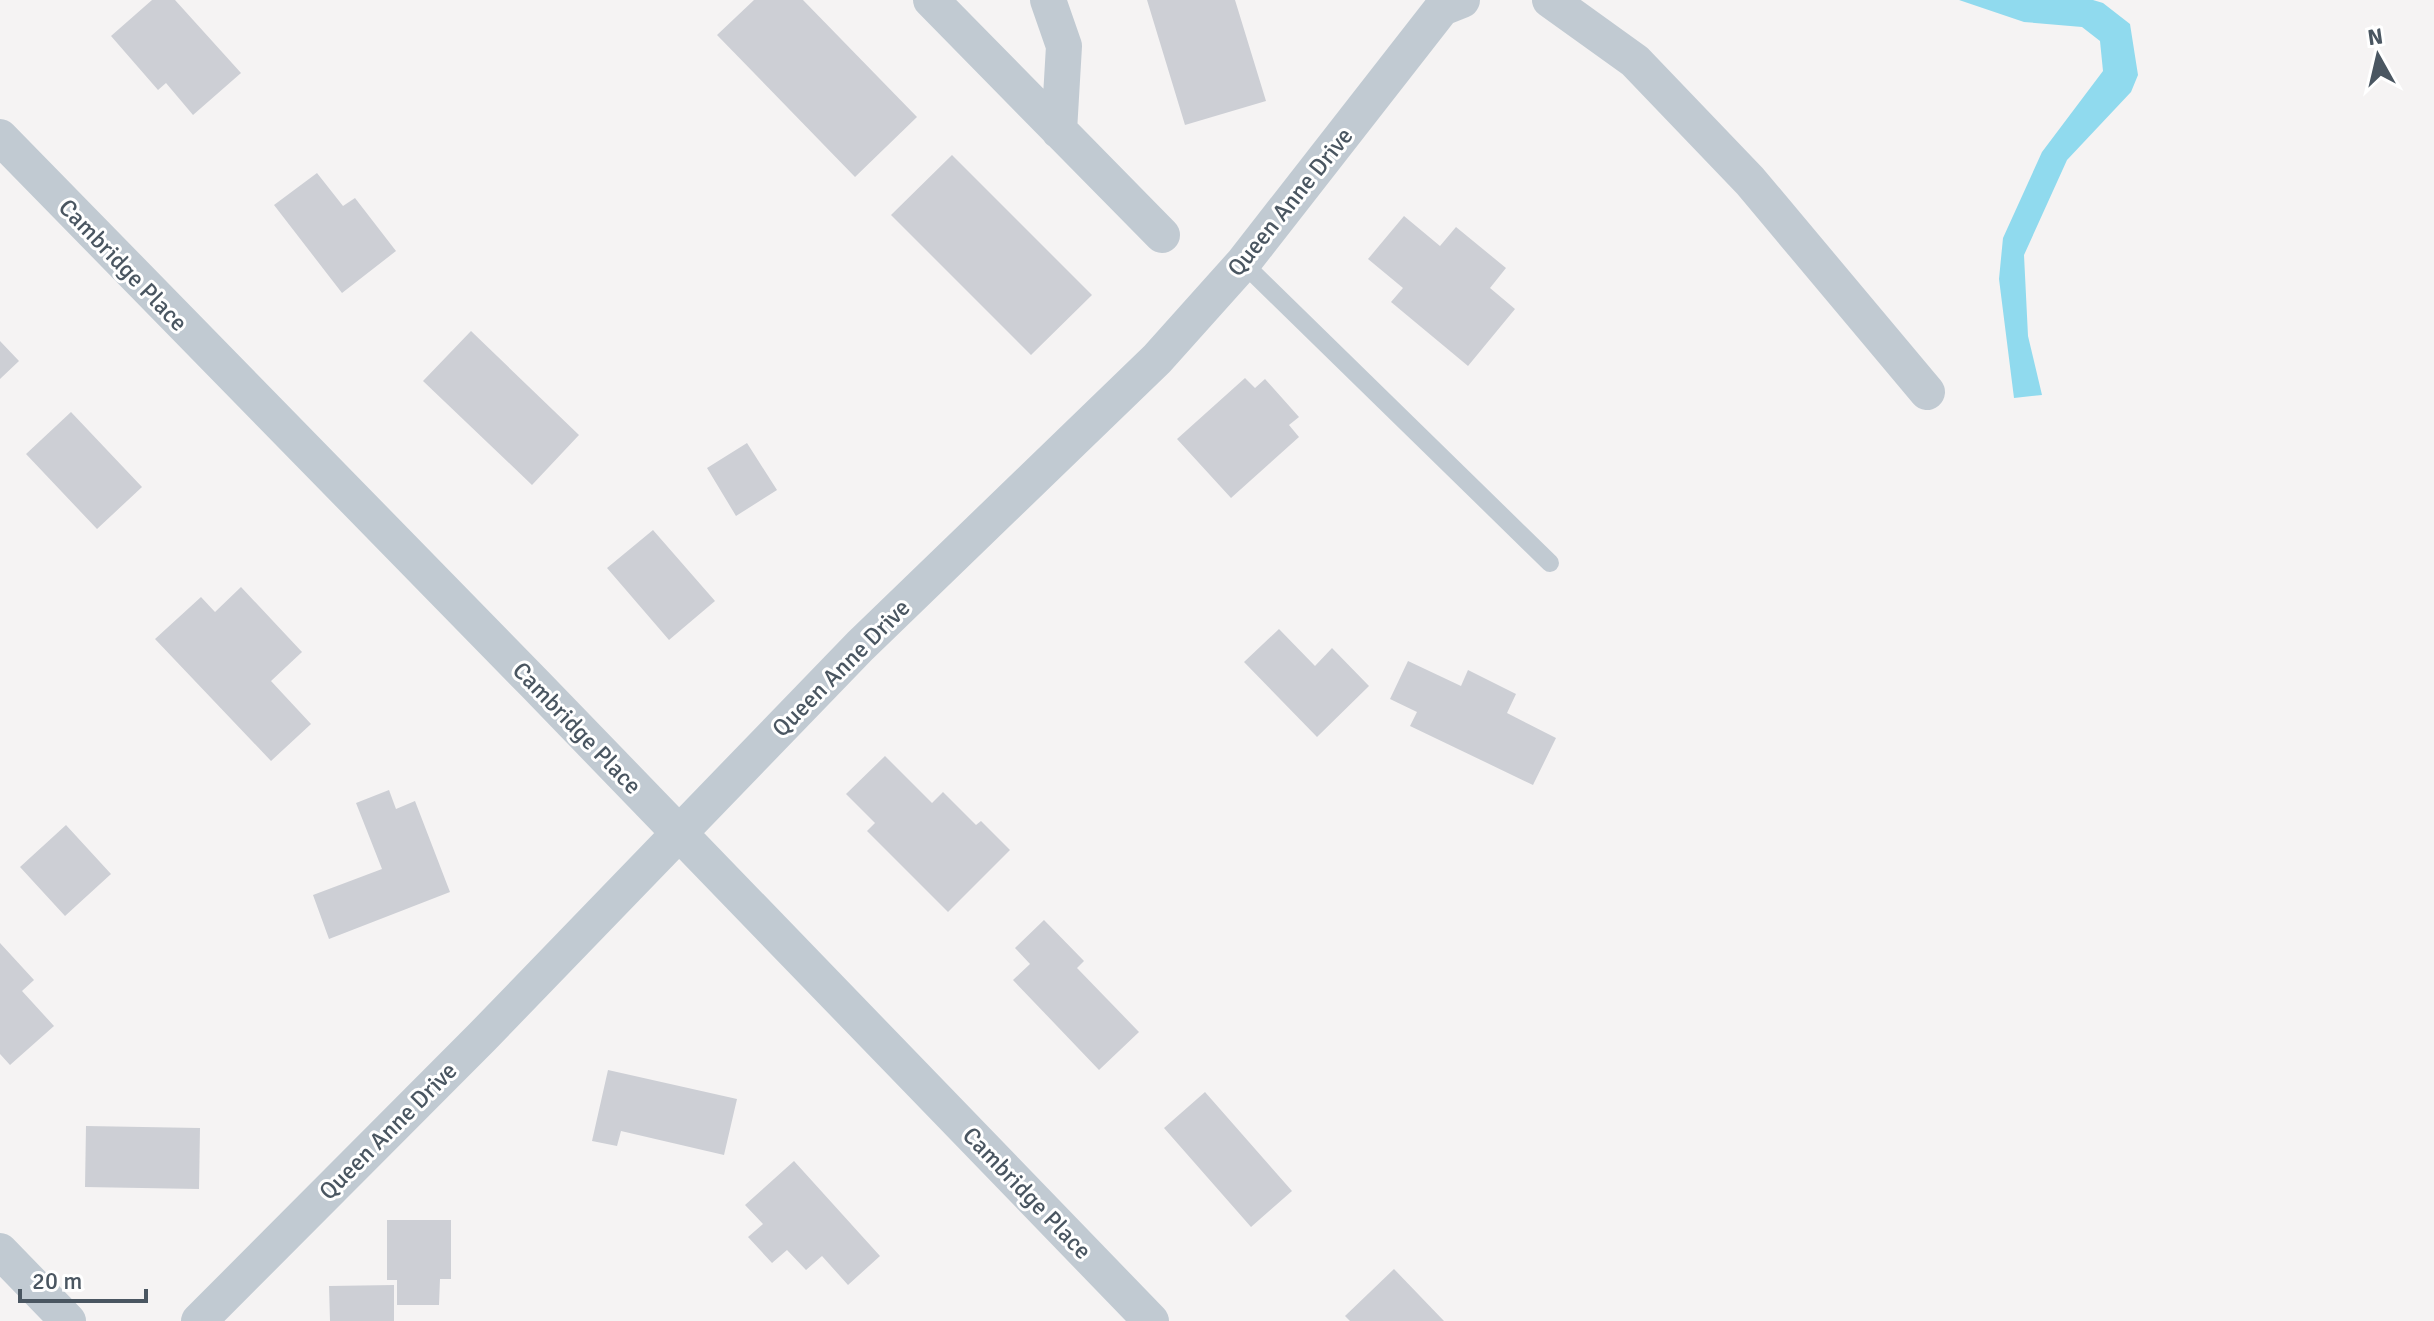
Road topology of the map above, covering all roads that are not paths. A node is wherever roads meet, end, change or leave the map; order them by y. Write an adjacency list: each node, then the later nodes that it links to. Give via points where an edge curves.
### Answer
1 (931, 0): 5 (street)
2 (1048, 0): 5 (street, via 1064,46)
3 (1462, 0): 8 (street, Queen Anne Drive, via 1442,8)
4 (1550, 0): 9 (street, via 1635,61 1750,181)
5 (1059, 131): 7 (street)
6 (0, 137): 11 (street, Cambridge Place)
7 (1162, 235)
8 (1243, 263): 10 (lane); 11 (street, Queen Anne Drive, via 1157,359 860,646)
9 (1927, 392)
10 (1550, 563)
11 (679, 833): 14 (street, Queen Anne Drive); 15 (street, Cambridge Place)
12 (0, 1251): 13 (street)
13 (68, 1321)
14 (199, 1321)
15 (1151, 1321)

